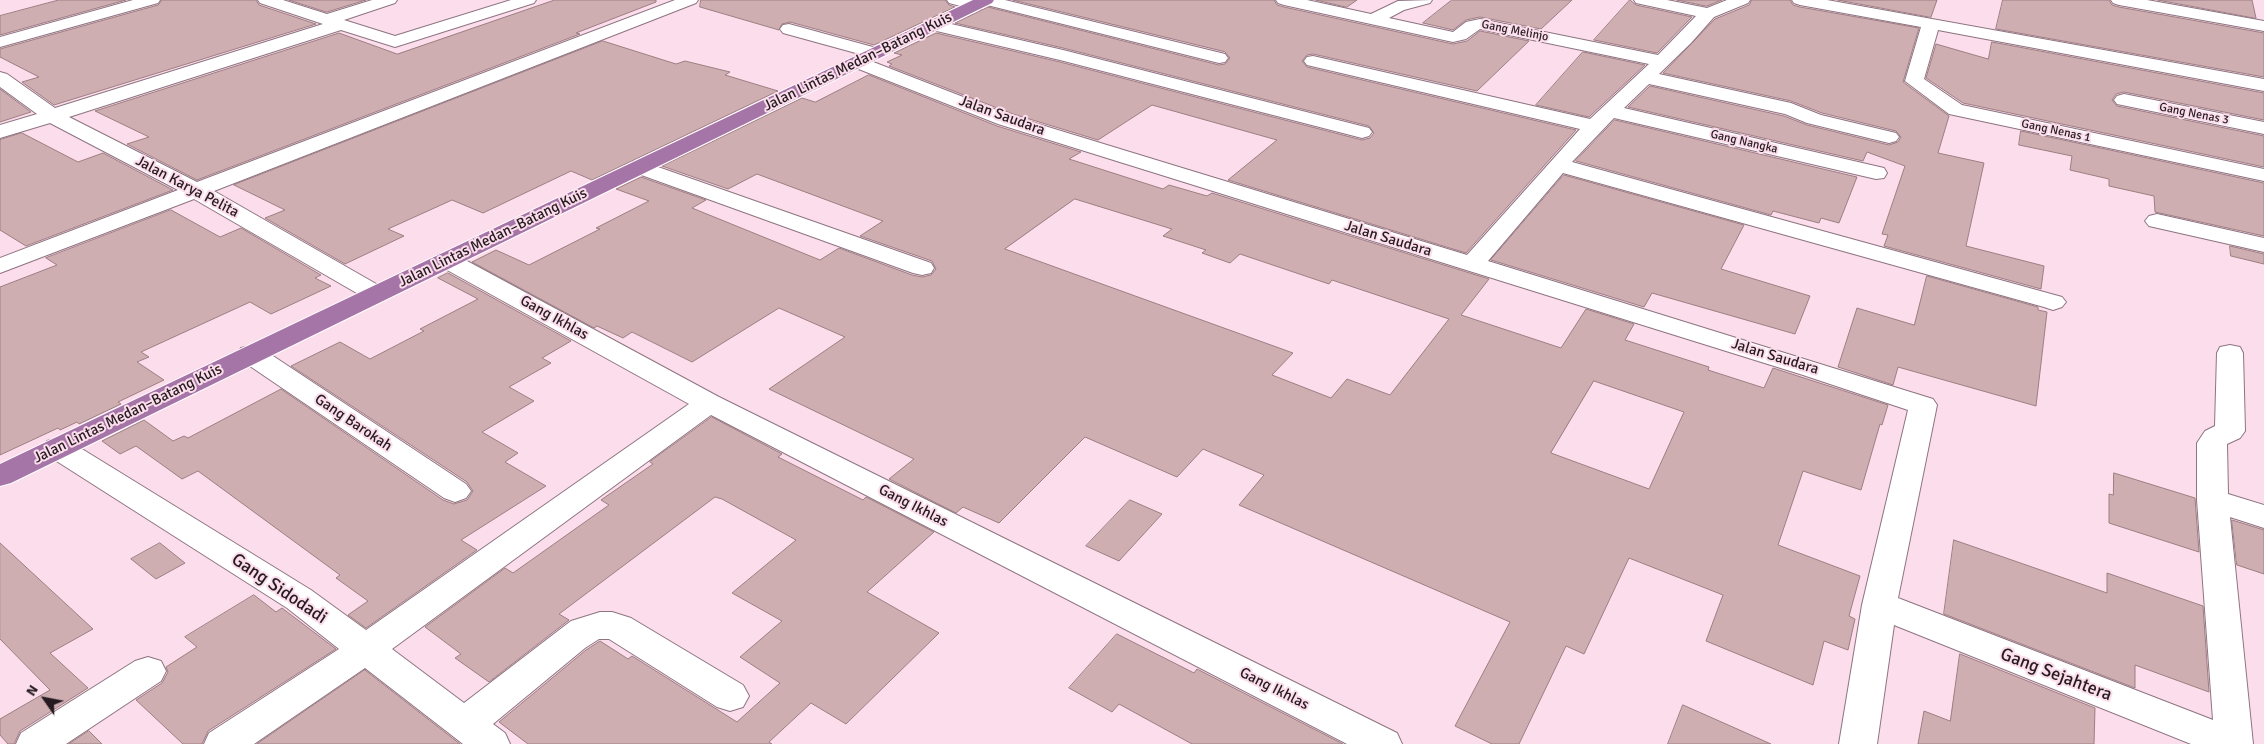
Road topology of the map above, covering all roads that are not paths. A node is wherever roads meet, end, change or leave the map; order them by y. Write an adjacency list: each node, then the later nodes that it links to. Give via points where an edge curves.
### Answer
1 (152, 0): 20 (street)
2 (266, 0): 15 (street)
3 (389, 0): 15 (street)
4 (528, 0): 15 (street, via 400,42)
5 (690, 0): 40 (street)
6 (1284, 0): 14 (street, Gang Melinjo)
7 (1424, 0): 14 (street, via 1398,6)
8 (1642, 0): 13 (street)
9 (1742, 0): 13 (street)
10 (1800, 0): 16 (street)
11 (2119, 0): 18 (street)
12 (975, 1): 17 (highway, Jalan Lintas Medan–Batang Kuis); 22 (street)
13 (1708, 13): 24 (street)
14 (1373, 20): 24 (street, Gang Melinjo, via 1455,37 1473,25 1483,24)
15 (332, 22): 30 (street)
16 (1931, 24): 27 (street); 39 (street, Gang Nenas 1, via 1914,80 1956,110)
17 (934, 25): 21 (highway, Jalan Lintas Medan–Batang Kuis); 34 (street)
18 (2264, 26)
19 (789, 30): 21 (street, Jalan Saudara)
20 (0, 42)
21 (866, 57): 37 (highway, Jalan Lintas Medan–Batang Kuis); 44 (street, Jalan Saudara, via 1005,120)
22 (1219, 58)
23 (1313, 61): 31 (street)
24 (1662, 61): 26 (street)
25 (0, 78): 30 (street, Jalan Karya Pelita)
26 (1645, 78): 29 (street); 35 (street, via 1791,109 1814,119)
27 (2264, 85)
28 (2124, 100): 32 (street, Gang Nenas 3)
29 (1611, 110): 31 (street); 38 (street, Gang Nangka)
30 (51, 115): 33 (street); 40 (street, Jalan Karya Pelita)
31 (1595, 126): 36 (street)
32 (2264, 128)
33 (0, 132)
34 (1362, 132)
35 (1889, 137)
36 (1558, 165): 44 (street); 48 (street)
37 (641, 167): 43 (highway, Jalan Lintas Medan–Batang Kuis); 46 (street)
38 (1876, 173)
39 (2264, 175)
40 (197, 191): 45 (street); 47 (street, Jalan Karya Pelita)
41 (2156, 221): 42 (street)
42 (2264, 245)
43 (447, 260): 47 (highway, Jalan Lintas Medan–Batang Kuis); 51 (street, Gang Ikhlas)
44 (1471, 265): 57 (street, Jalan Saudara, via 1923,405)
45 (0, 266)
46 (922, 268)
47 (376, 294): 50 (highway, Jalan Lintas Medan–Batang Kuis)
48 (2053, 302)
49 (2230, 353): 55 (street, via 2230,431 2212,443)
50 (251, 354): 52 (highway, Jalan Lintas Medan–Batang Kuis); 54 (street, Gang Barokah)
51 (709, 403): 58 (street); 64 (street, Gang Ikhlas)
52 (58, 448): 53 (highway, Jalan Lintas Medan–Batang Kuis); 58 (street, Gang Sidodadi, via 299,599)
53 (0, 476)
54 (455, 491)
55 (2213, 500): 56 (street); 66 (street)
56 (2264, 517)
57 (1879, 604): 65 (street); 66 (street, Gang Sejahtera)
58 (365, 650): 61 (street, Gang Sidodadi); 63 (street)
59 (148, 671): 62 (street)
60 (730, 696): 61 (street, via 619,628 596,624 572,638)
61 (478, 734)
62 (35, 744)
63 (223, 744)
64 (1382, 744)
65 (1858, 744)
66 (2234, 744)

